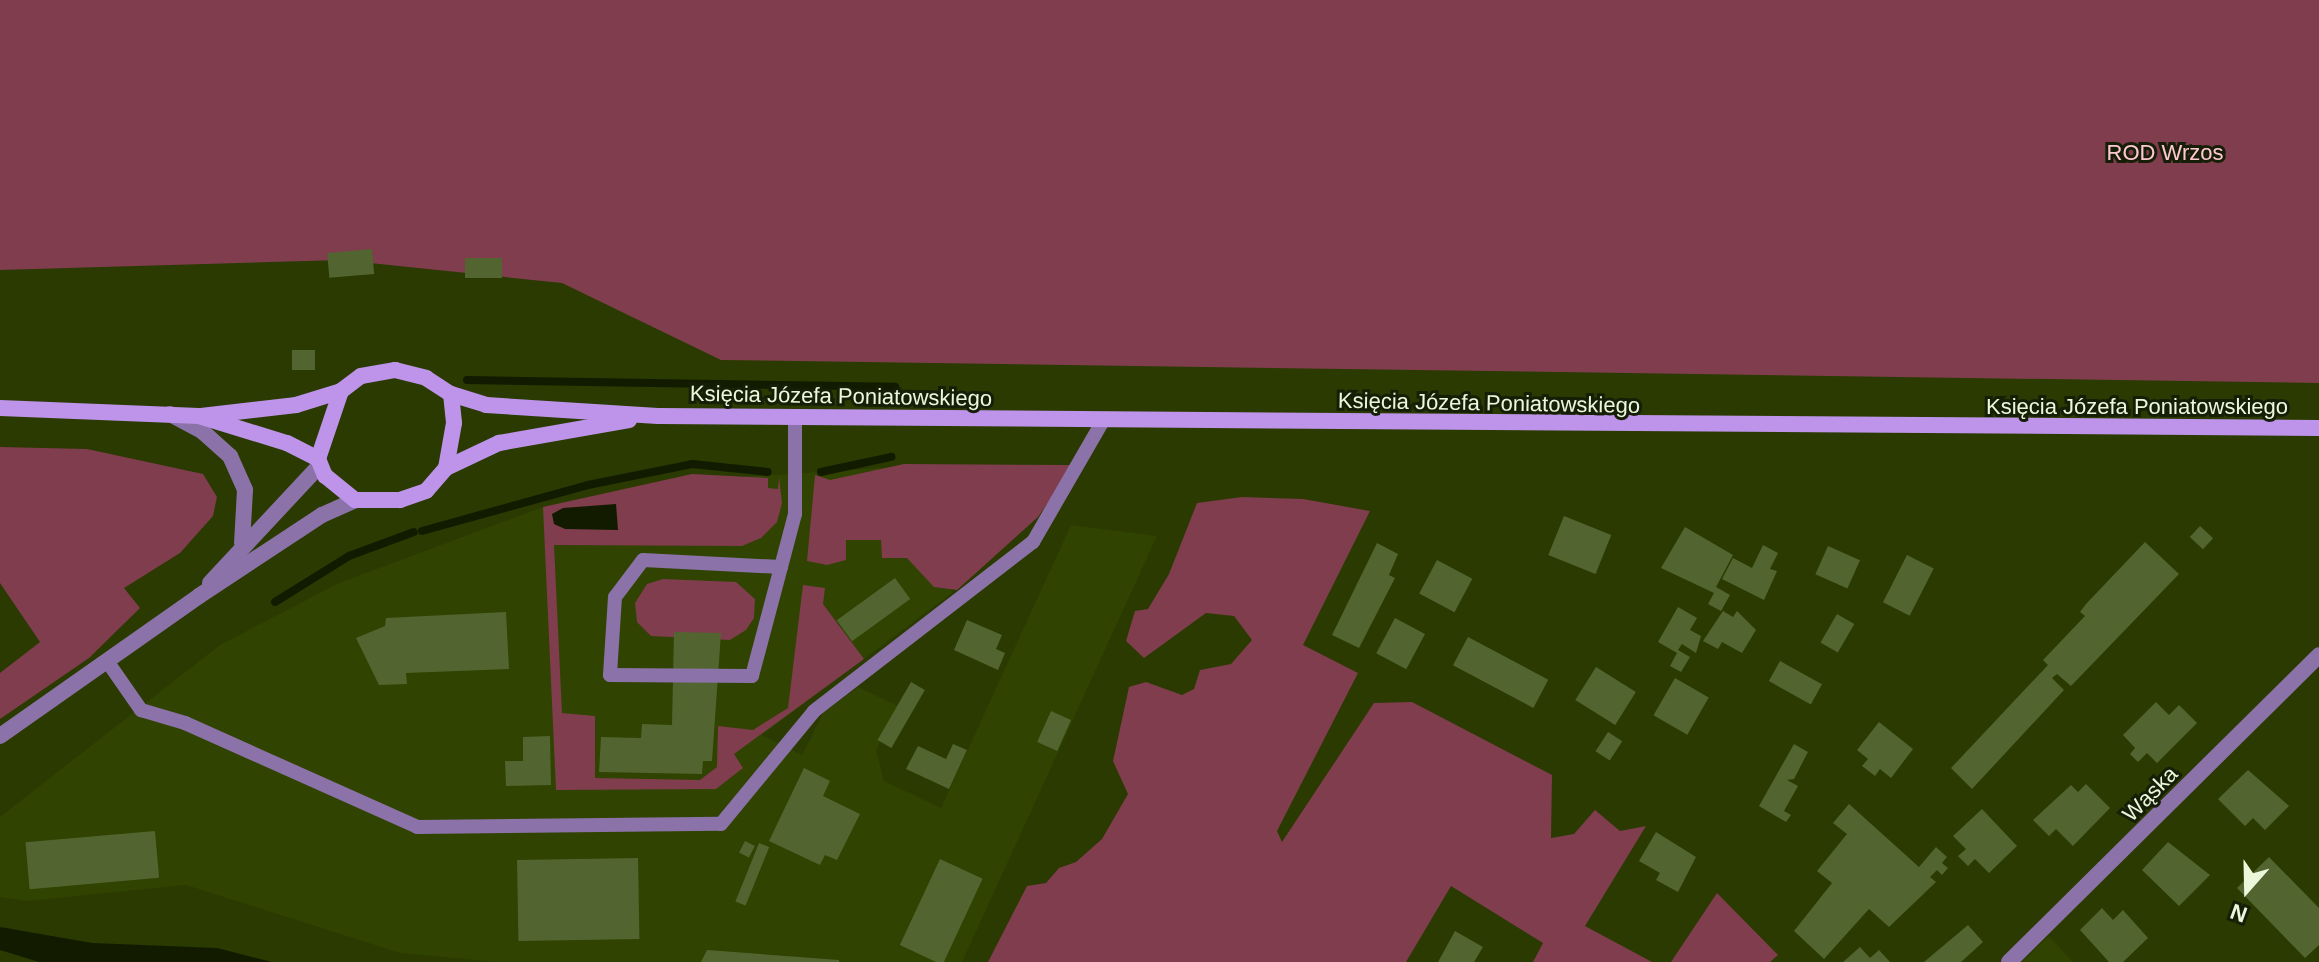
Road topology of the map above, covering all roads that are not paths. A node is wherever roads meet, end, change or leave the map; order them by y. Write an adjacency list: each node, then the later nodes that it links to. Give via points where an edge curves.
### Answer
1 (341, 391): 2 (main road, via 361,376 395,370 426,378); 5 (main road, via 296,405); 10 (main road)
2 (451, 394): 6 (main road, Księcia Józefa Poniatowskiego, via 486,405); 11 (main road, via 454,423)
3 (0, 408): 4 (main road)
4 (168, 413): 5 (main road); 13 (street, via 218,442 239,472 248,509)
5 (199, 416): 10 (main road, via 287,443)
6 (658, 416): 7 (main road, Księcia Józefa Poniatowskiego); 11 (main road, Księcia Józefa Poniatowskiego, via 499,443)
7 (795, 417): 8 (main road, Księcia Józefa Poniatowskiego); 14 (lane, via 795,514)
8 (1103, 421): 9 (main road, Księcia Józefa Poniatowskiego); 17 (lane, via 1033,542 814,711 721,824 417,827 185,723 141,710)
9 (2319, 428)
10 (319, 462): 12 (main road); 13 (street)
11 (446, 468): 12 (main road, via 414,497)
12 (355, 500): 15 (street, via 322,515)
13 (241, 548): 15 (street)
14 (781, 567): 14 (lane, via 643,560 615,597 610,675 752,676)
15 (199, 596): 17 (street)
16 (2319, 655): 19 (street, Wąska)
17 (107, 661): 18 (street)
18 (0, 736)
19 (2009, 962)

